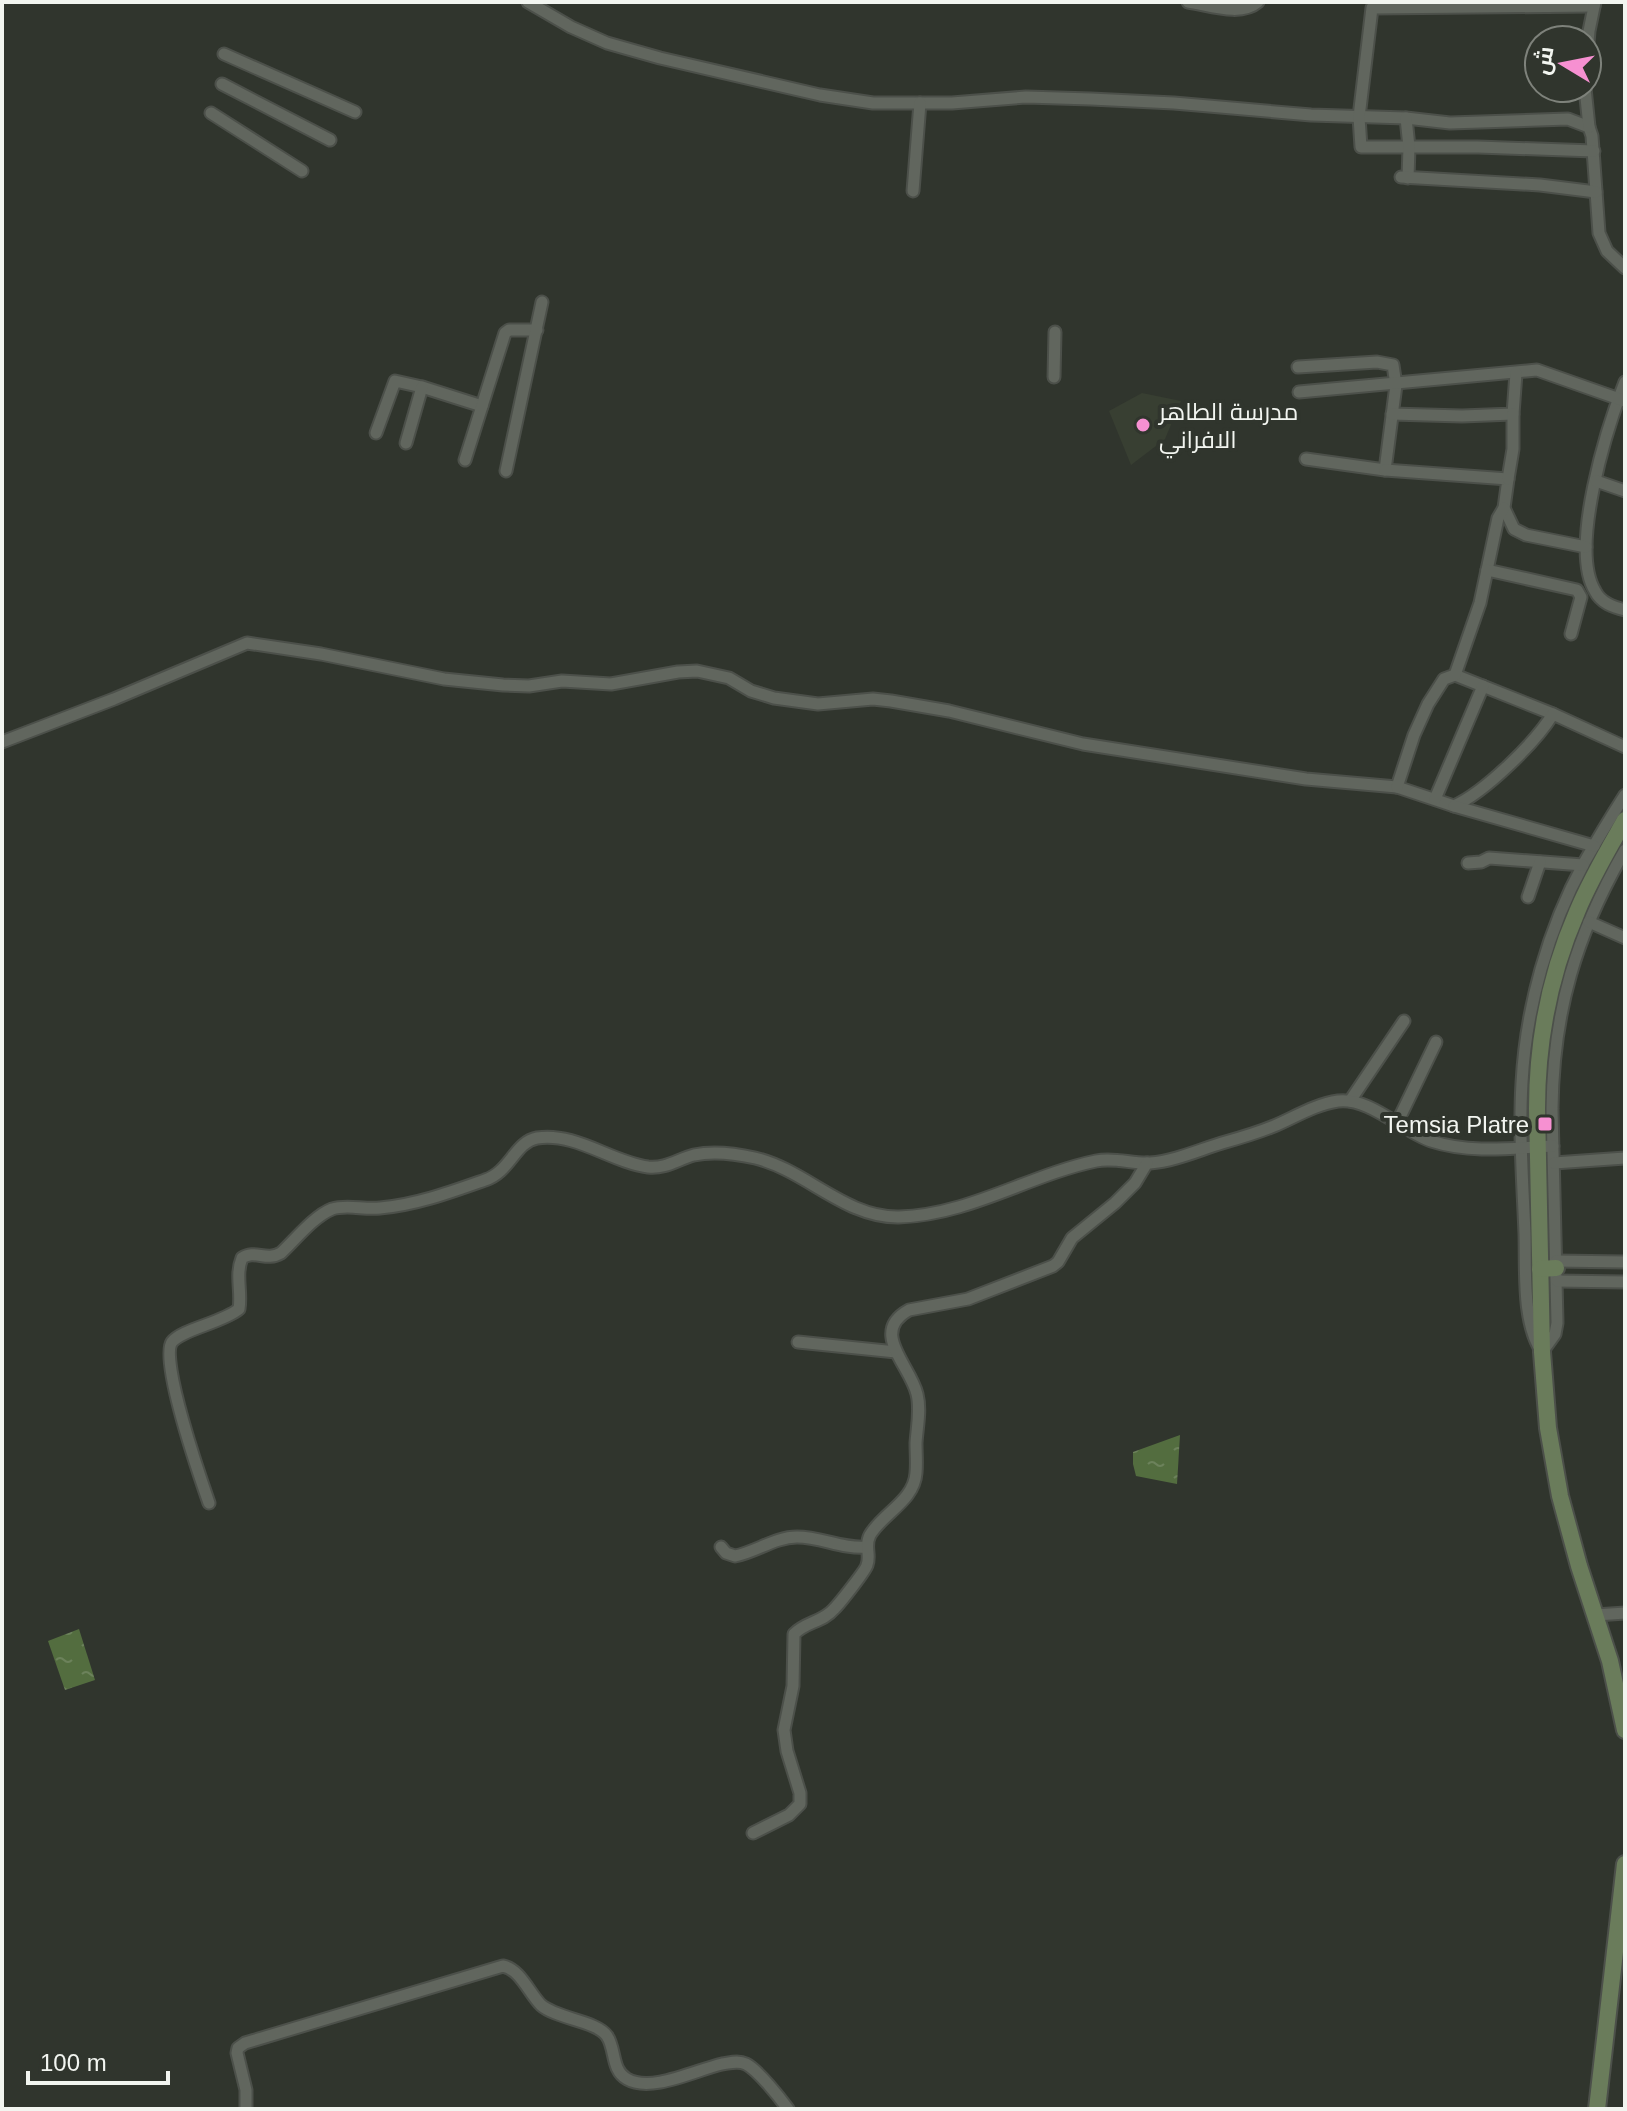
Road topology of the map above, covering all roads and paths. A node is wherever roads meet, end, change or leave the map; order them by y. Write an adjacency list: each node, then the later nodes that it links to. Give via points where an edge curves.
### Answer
1 (528, 2): 9 (street, via 591,37 660,58 820,95)
2 (1188, 2): 3 (street, via 1241,9)
3 (1258, 2)
4 (1595, 4): 5 (street); 6 (street)
5 (1372, 5): 13 (street)
6 (1591, 24)
7 (224, 54): 11 (street)
8 (222, 84): 16 (street)
9 (920, 103): 13 (street, via 1026,97 1121,100); 20 (street)
10 (1587, 104): 15 (street)
11 (355, 112)
12 (211, 113): 19 (street)
13 (1359, 117): 14 (street); 17 (street, via 1361,147)
14 (1406, 118): 15 (street, via 1450,123 1568,119); 17 (street)
15 (1589, 127): 18 (street)
16 (330, 140)
17 (1409, 147): 18 (street); 21 (street, via 1405,178)
18 (1594, 151): 21 (street)
19 (302, 171)
20 (913, 191)
21 (1596, 192): 22 (street, via 1599,233)
22 (1625, 268)
23 (542, 302): 24 (street)
24 (537, 330): 34 (street, via 505,333); 42 (street)
25 (1055, 332): 28 (street)
26 (1298, 367): 30 (street, via 1385,363 1393,365)
27 (1516, 373): 30 (street); 33 (street, via 1537,370); 36 (street)
28 (1054, 377)
29 (1625, 382): 33 (street)
30 (1396, 385): 32 (street); 35 (street)
31 (422, 387): 34 (street); 37 (street, via 395,381); 38 (street)
32 (1299, 392)
33 (1622, 400): 44 (street)
34 (482, 406): 40 (street)
35 (1392, 414): 36 (street); 41 (street)
36 (1513, 414): 43 (street)
37 (376, 433)
38 (406, 443)
39 (1306, 459): 41 (street)
40 (465, 460)
41 (1385, 470): 43 (street)
42 (506, 471)
43 (1508, 479): 46 (street)
44 (1596, 481): 45 (street); 47 (street)
45 (1625, 491)
46 (1504, 508): 47 (street, via 1518,532); 48 (street)
47 (1586, 547): 49 (street, via 1595,591 1601,600)
48 (1487, 570): 50 (street, via 1577,590 1581,597); 51 (street)
49 (1625, 610)
50 (1571, 634)
51 (1455, 675): 52 (street); 56 (street, via 1444,679 1428,704)
52 (1483, 686): 53 (street); 58 (street)
53 (1553, 714): 55 (street); 59 (street, via 1501,772)
54 (2, 742): 56 (street, via 247,643 503,685 611,684 697,671 774,698 818,704 891,701 1083,744 1306,779)
55 (1625, 747)
56 (1397, 787): 58 (street)
57 (1624, 797): 61 (street)
58 (1435, 799): 59 (street)
59 (1454, 806): 61 (street)
60 (1625, 820): 67 (main road, via 1589,886)
61 (1594, 846): 65 (street)
62 (1625, 850): 67 (street)
63 (1540, 862): 64 (street, via 1489,858); 65 (street); 66 (street)
64 (1468, 863)
65 (1583, 865): 67 (street)
66 (1528, 897)
67 (1573, 930): 68 (street); 73 (street); 73 (main road, via 1546,982 1537,1084)
68 (1625, 938)
69 (1404, 1021): 71 (street)
70 (1436, 1042): 72 (street)
71 (1350, 1101): 72 (street); 75 (street)
72 (1397, 1123): 73 (street, via 1445,1144)
73 (1538, 1147): 76 (street); 78 (main road); 82 (street, via 1529,1324)
74 (1625, 1158): 76 (street)
75 (1147, 1163): 81 (street, via 1135,1183 1077,1233 1053,1266 968,1299 902,1314 891,1330); 83 (street, via 1098,1160 971,1204 895,1217 866,1212 754,1158 699,1154 649,1167 572,1141 540,1138 527,1142 503,1171 488,1179 396,1206 332,1209 274,1258 244,1256 238,1267 239,1309 170,1344 174,1385)
76 (1554, 1163): 78 (street)
77 (1625, 1262): 78 (street)
78 (1552, 1270): 79 (street); 82 (main road)
79 (1625, 1282)
80 (798, 1342): 81 (street)
81 (896, 1352): 85 (street, via 917,1393 916,1476 912,1489 870,1535)
82 (1542, 1352): 87 (main road, via 1560,1496)
83 (209, 1503)
84 (721, 1547): 85 (street, via 735,1556 794,1537)
85 (867, 1547): 89 (street, via 867,1567 836,1607 794,1634 793,1686 784,1730 800,1804)
86 (1625, 1613): 87 (street)
87 (1596, 1615): 88 (main road)
88 (1625, 1730)
89 (753, 1833)
90 (1625, 1864): 93 (main road)
91 (246, 2109): 92 (street, via 237,2053 245,2043 503,1966 544,2007 601,2030 618,2069 630,2081 662,2083 740,2062)
92 (788, 2109)
93 (1597, 2109)

